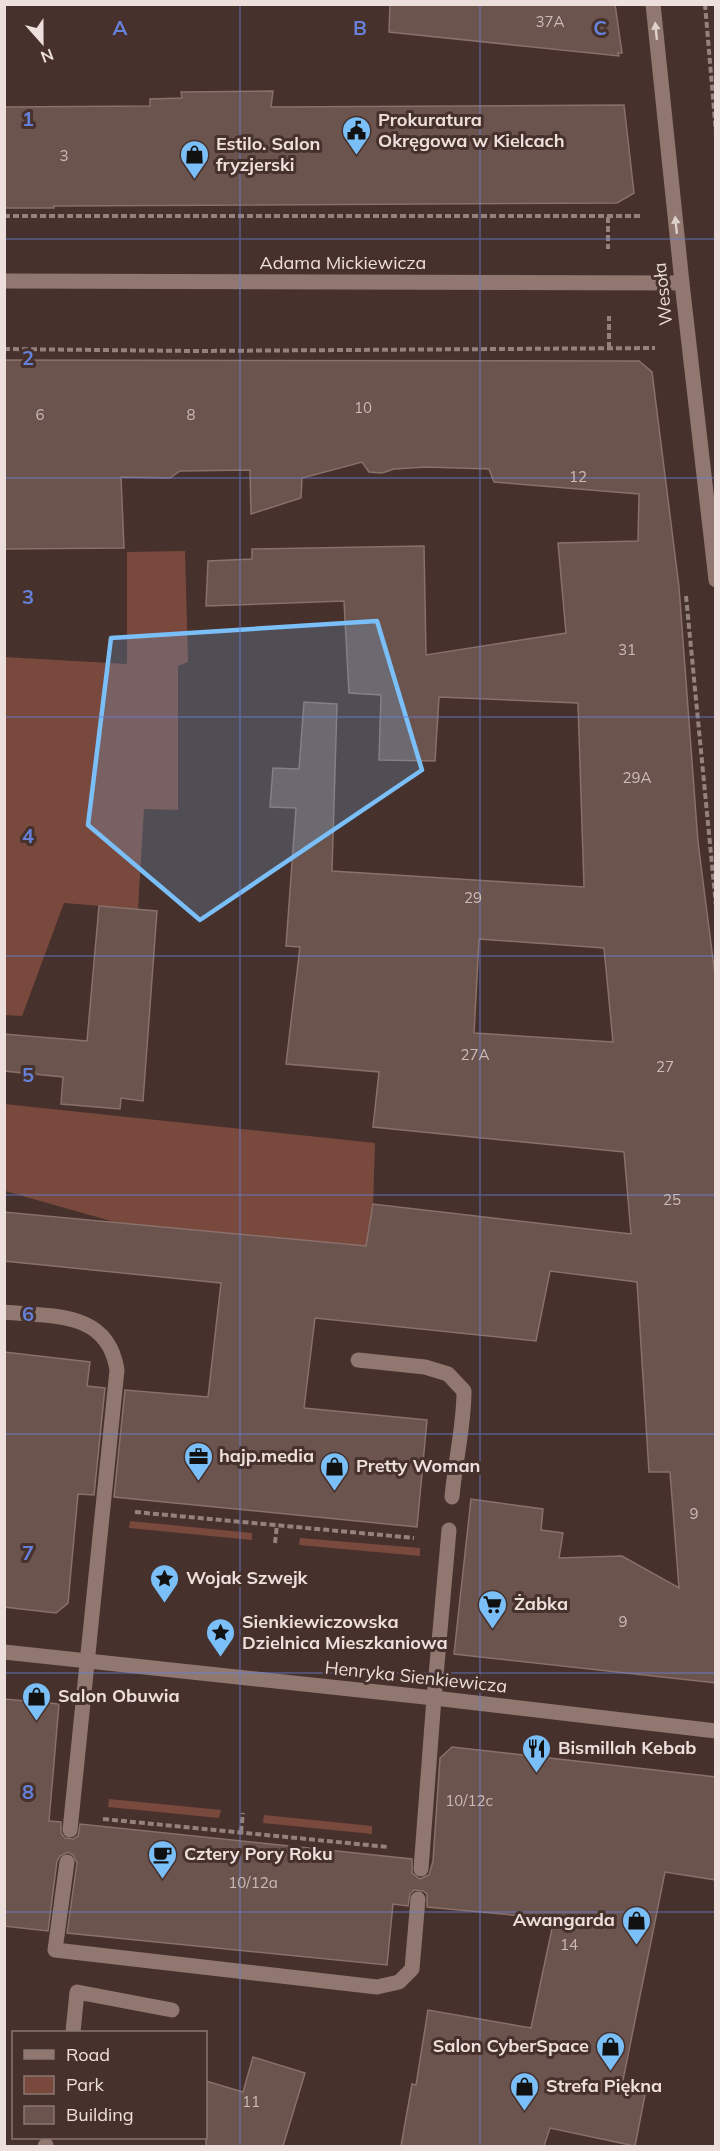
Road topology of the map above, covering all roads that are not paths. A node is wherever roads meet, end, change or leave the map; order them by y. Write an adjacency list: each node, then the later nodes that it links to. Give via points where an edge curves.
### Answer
1 (653, 4): 3 (street, Wesoła, one-way to 1)
2 (4, 282): 3 (street, Adama Mickiewicza)
3 (682, 283): 4 (street, Wesoła)
4 (716, 580)
5 (4, 1312): 10 (street, via 81,1322 97,1330 114,1353 117,1370)
6 (358, 1360): 7 (street, via 440,1371 464,1391)
7 (452, 1497)
8 (448, 1536): 11 (street)
9 (4, 1652): 10 (street, Henryka Sienkiewicza)
10 (86, 1661): 11 (street, Henryka Sienkiewicza); 13 (street)
11 (434, 1698): 12 (street, Henryka Sienkiewicza); 15 (street)
12 (716, 1731)
13 (71, 1823)
14 (67, 1862): 16 (street, via 55,1950 377,1987 399,1983 412,1969)
15 (421, 1869)
16 (418, 1899)
17 (172, 2010): 18 (street, via 77,1992)
18 (73, 2031)

